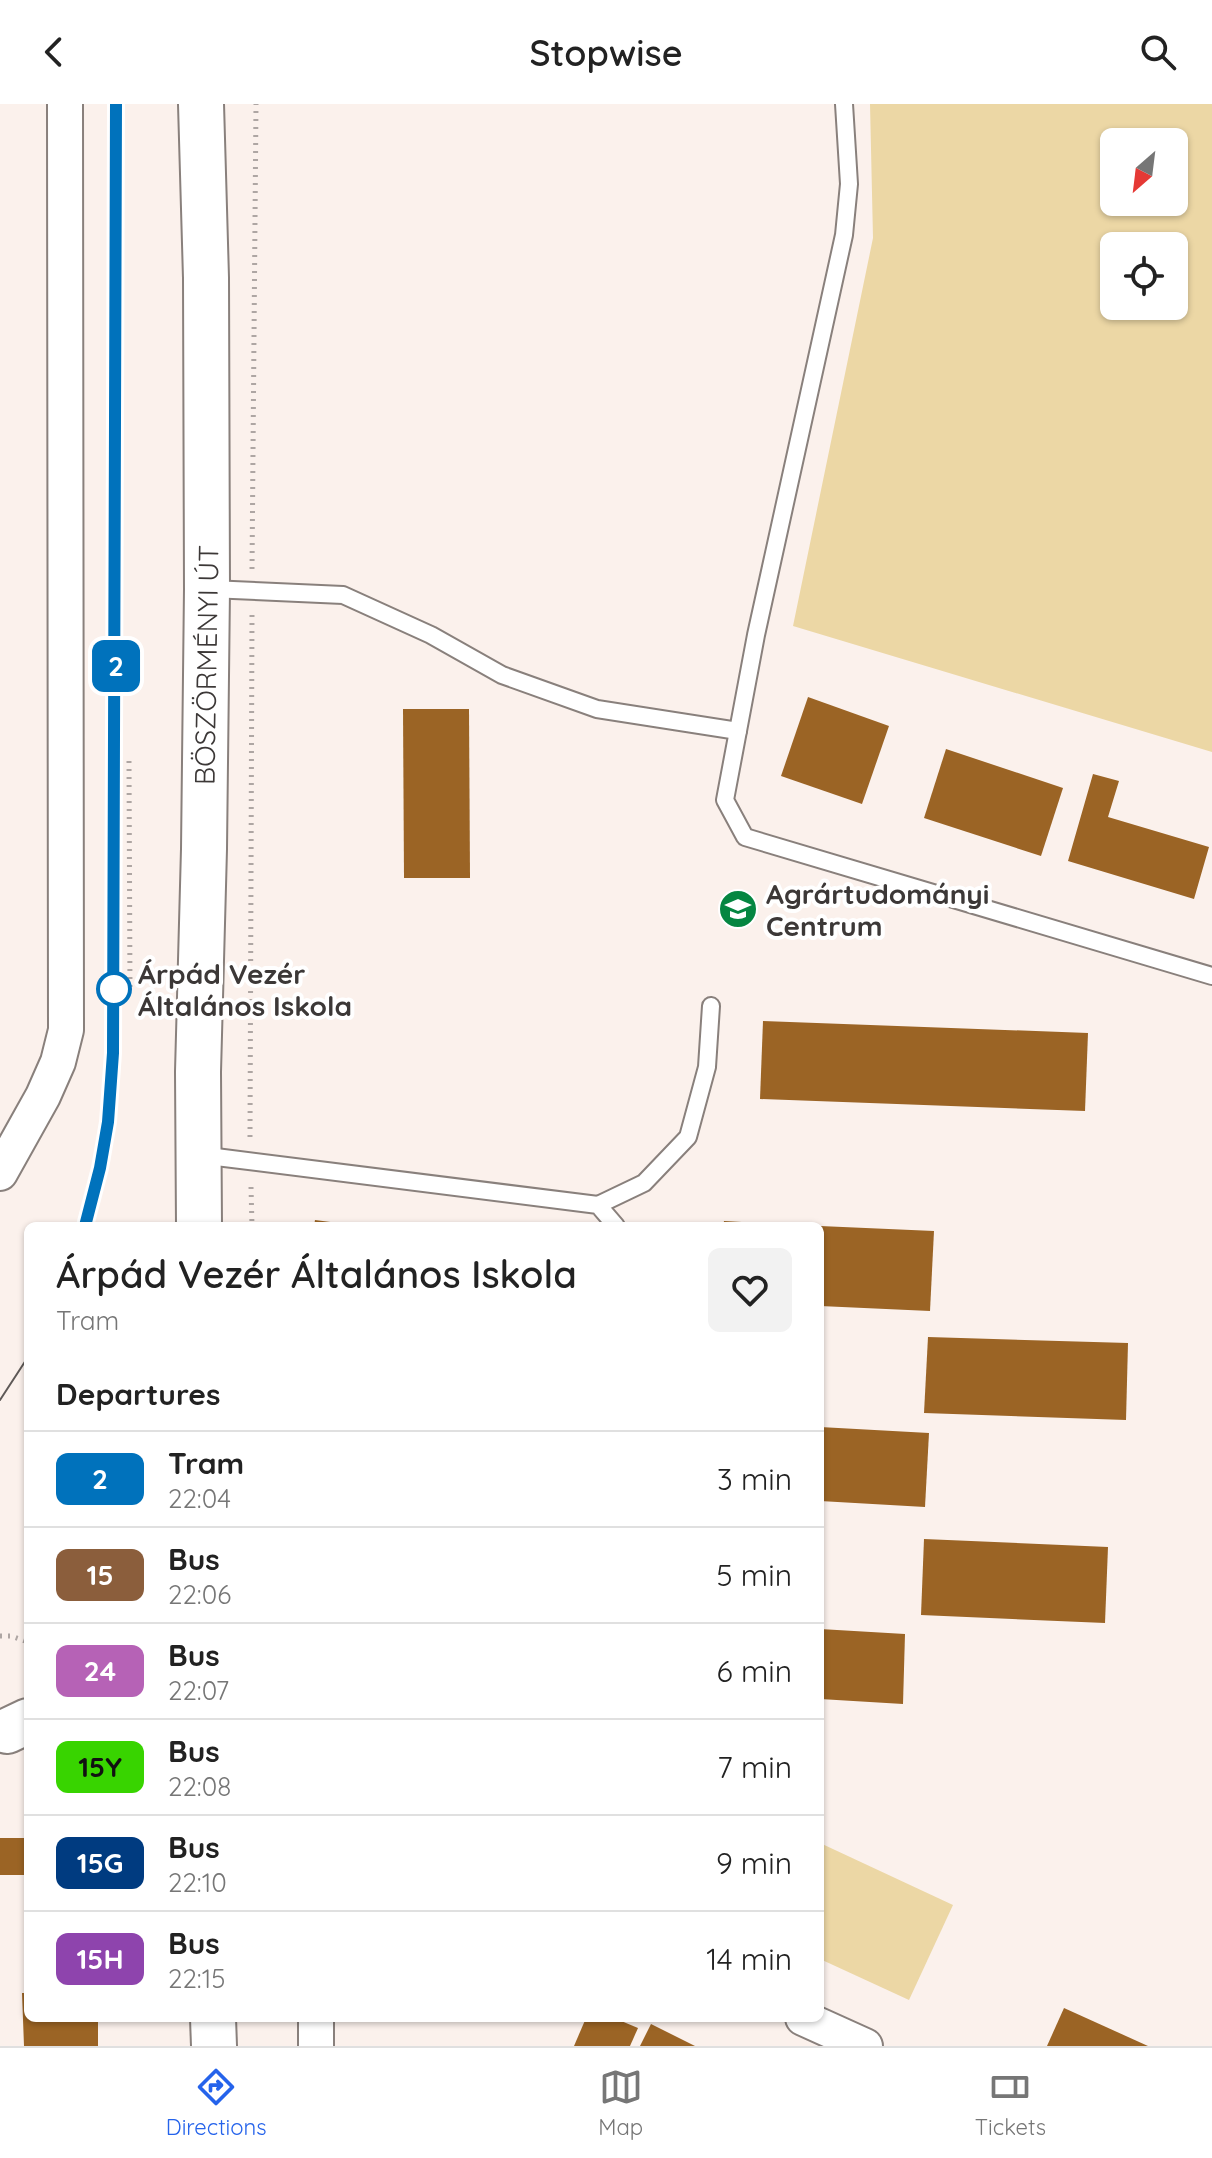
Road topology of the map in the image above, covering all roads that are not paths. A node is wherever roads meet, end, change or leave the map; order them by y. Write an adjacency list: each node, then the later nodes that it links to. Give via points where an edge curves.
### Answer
1 (65, 104): 9 (street, via 66,1030 43,1096)
2 (201, 104): 4 (main road, BÖSZÖRMÉNYI ÚT)
3 (844, 104): 5 (lane, via 849,184 844,235)
4 (207, 589): 5 (lane, via 343,595 502,675 597,709); 8 (main road, BÖSZÖRMÉNYI ÚT)
5 (738, 731): 6 (lane, via 725,800 745,837)
6 (1212, 976)
7 (711, 1006): 10 (lane, via 707,1067 688,1137 644,1183)
8 (199, 1154): 10 (lane); 11 (main road, BÖSZÖRMÉNYI ÚT)
9 (0, 1173)
10 (598, 1205): 12 (lane)
11 (199, 1222)
12 (613, 1222)
13 (316, 2022): 15 (street)
14 (812, 2022): 16 (street)
15 (316, 2046)
16 (865, 2046)

